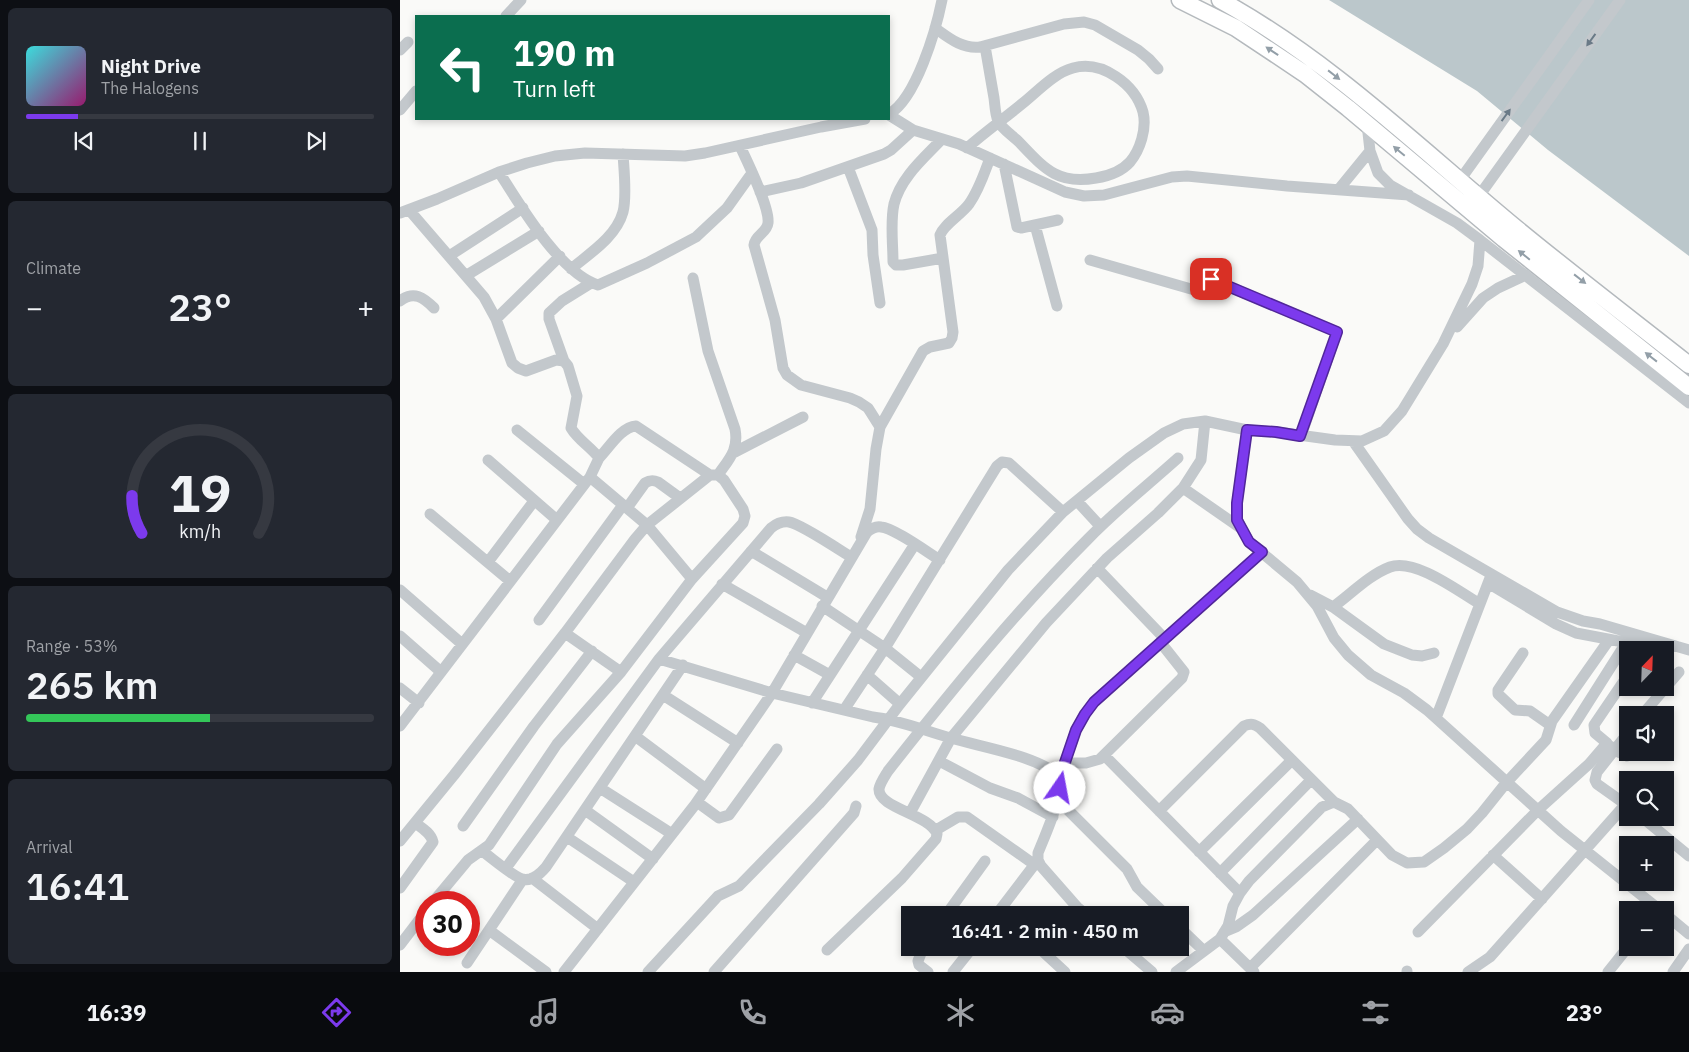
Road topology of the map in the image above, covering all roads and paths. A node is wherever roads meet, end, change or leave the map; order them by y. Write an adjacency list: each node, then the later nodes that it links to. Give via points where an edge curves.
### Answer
1 (521, 0): 7 (street)
2 (942, 0): 8 (street)
3 (1180, 0): 17 (highway, one-way to 3, via 1306,74 1270,50 1236,28)
4 (1220, 0): 29 (highway, one-way to 29, via 1320,64)
5 (1589, 0): 29 (street, one-way to 5)
6 (1620, 0): 33 (street, one-way to 33)
7 (507, 15)
8 (935, 28): 9 (street, via 966,47); 13 (street, via 912,86)
9 (985, 46): 10 (street, via 1064,24 1084,22 1138,50); 16 (street)
10 (1158, 70)
11 (415, 92): 12 (street)
12 (400, 110)
13 (890, 114)
14 (890, 116): 18 (street)
15 (860, 120): 20 (street)
16 (998, 122): 16 (street, via 1060,74 1087,66 1102,68 1127,87 1137,100 1144,126 1137,151 1120,171 1107,177 1075,181 1044,167); 21 (street)
17 (1367, 124): 22 (street); 57 (highway, one-way to 17)
18 (913, 130): 19 (street); 26 (street, via 892,150)
19 (942, 139): 21 (street); 42 (street, via 903,182 892,218 893,262 896,265)
20 (740, 146): 23 (street, via 685,156); 28 (street)
21 (967, 148): 24 (street)
22 (1370, 151): 30 (street); 32 (street, via 1378,173 1390,185)
23 (623, 154): 27 (street, via 555,156); 44 (street, via 624,199 620,219 607,238)
24 (990, 158): 25 (street); 42 (street, via 970,203 942,229)
25 (1004, 164): 30 (street, via 1065,192 1084,196 1104,195 1172,177 1188,176); 37 (street, via 1017,227)
26 (848, 167): 31 (street, via 801,184); 50 (street, via 872,230)
27 (500, 172): 34 (street); 35 (street)
28 (752, 173): 31 (street); 48 (street, via 727,208 696,237 605,283 598,286)
29 (1460, 180): 33 (highway)
30 (1339, 189): 32 (street)
31 (760, 192): 61 (street, via 768,222 754,240 754,245 775,320 783,368 801,385 860,402)
32 (1409, 195): 39 (street)
33 (1479, 196): 56 (highway, one-way to 56)
34 (523, 208): 38 (street); 40 (street)
35 (405, 212): 40 (street)
36 (1058, 220): 37 (street)
37 (1035, 225): 51 (street)
38 (539, 231): 41 (street); 45 (street)
39 (1480, 240): 46 (street); 54 (street, via 1478,266 1472,284)
40 (449, 256): 45 (street)
41 (560, 256): 44 (street); 53 (street)
42 (943, 258): 61 (street, via 952,338 949,343 924,351)
43 (1090, 260): 64 (street, via 1205,293 1211,279 1337,332)
44 (571, 269): 48 (street)
45 (467, 275): 53 (street, via 484,296)
46 (1526, 275): 54 (street, via 1483,298); 58 (street)
47 (693, 278): 66 (street, via 708,351 735,429 737,438)
48 (591, 283): 55 (street, via 549,313)
49 (400, 301): 52 (street, via 415,296)
50 (880, 303)
51 (1057, 306)
52 (434, 308)
53 (496, 319): 55 (street, via 512,363 518,368 526,371 556,360)
54 (1443, 344): 65 (street, via 1402,411 1384,431 1362,441)
55 (564, 361): 67 (street, via 577,396 571,428)
56 (1689, 365)
57 (1689, 387)
58 (1689, 403)
59 (803, 417): 66 (street)
60 (1205, 421): 63 (street); 72 (street, via 1201,460); 75 (street, via 1183,424 1164,433)
61 (880, 427): 83 (street, via 870,510)
62 (517, 430): 71 (street)
63 (1247, 430): 64 (street); 82 (street, via 1237,503 1237,520)
64 (1300, 436): 65 (street)
65 (1353, 441): 92 (street, via 1417,529)
66 (733, 453): 70 (street)
67 (599, 458): 70 (street, via 624,430 636,426); 71 (street)
68 (1178, 458): 81 (street)
69 (488, 460): 74 (street)
70 (714, 475): 73 (street); 91 (street, via 724,480 745,516 738,530)
71 (587, 480): 76 (street); 79 (street)
72 (1183, 488): 82 (street); 90 (street)
73 (680, 498): 76 (street, via 654,480 645,483); 80 (street)
74 (534, 501): 79 (street); 89 (street)
75 (1077, 501): 77 (street); 81 (street)
76 (625, 507): 80 (street); 100 (street)
77 (1063, 512): 88 (street, via 1015,467 1002,462); 124 (street, via 1008,570)
78 (430, 514): 89 (street)
79 (557, 520): 93 (street)
80 (647, 525): 91 (street); 102 (street)
81 (1100, 526): 139 (street, via 993,642)
82 (1243, 530): 86 (street, via 1249,542)
83 (859, 542): 84 (street, via 866,532 883,526); 87 (street)
84 (915, 544): 88 (street); 101 (street)
85 (751, 551): 87 (street, via 770,528 779,522 789,522); 94 (street); 97 (street)
86 (1262, 552): 96 (street); 106 (street)
87 (851, 557): 97 (street)
88 (940, 560): 110 (street)
89 (488, 562): 93 (street)
90 (1097, 568): 106 (street); 141 (street, via 1046,623)
91 (692, 578): 120 (street)
92 (1490, 579): 98 (street); 105 (street, via 1566,630); 109 (street, via 1568,617)
93 (510, 581): 108 (street)
94 (722, 584): 103 (street); 117 (street)
95 (400, 590): 108 (street)
96 (1306, 593): 99 (street); 134 (street, via 1348,655)
97 (825, 602): 101 (street); 103 (street)
98 (1480, 604): 99 (street, via 1425,572 1402,565 1381,571); 134 (street)
99 (1333, 607): 113 (street, via 1384,644 1412,655)
100 (539, 620)
101 (859, 630): 110 (street); 123 (street)
102 (565, 633): 112 (street); 168 (street)
103 (807, 633): 116 (street)
104 (400, 636): 119 (street)
105 (1609, 640): 107 (street); 138 (street)
106 (1163, 641): 147 (street, via 1184,672 1182,678); 150 (street, via 1094,702 1076,730)
107 (1619, 642)
108 (462, 644): 119 (street)
109 (1676, 646): 111 (street)
110 (885, 648): 122 (street); 124 (street)
111 (1689, 650)
112 (592, 651): 120 (street); 169 (street)
113 (1434, 653)
114 (1524, 653): 138 (street, via 1498,694 1515,710 1530,711)
115 (1619, 654): 136 (street)
116 (794, 655): 123 (street); 127 (street)
117 (659, 659): 118 (street); 184 (street)
118 (683, 666): 127 (street); 128 (street)
119 (442, 672): 129 (street)
120 (621, 672): 176 (street, via 557,744 489,846)
121 (1679, 672): 132 (street)
122 (867, 675): 131 (street); 133 (street)
123 (830, 676): 130 (street)
124 (921, 677): 131 (street)
125 (400, 688): 129 (street)
126 (1619, 688): 144 (street, via 1594,725 1595,733)
127 (772, 694): 130 (street); 143 (street)
128 (663, 695): 140 (street); 143 (street)
129 (419, 702): 137 (street)
130 (812, 702): 133 (street)
131 (900, 704): 135 (street)
132 (1650, 706)
133 (844, 710): 135 (street)
134 (1436, 718): 153 (street)
135 (888, 719): 139 (street); 219 (street, via 858,760 819,804 739,886 718,896)
136 (1574, 725)
137 (400, 726)
138 (1550, 726): 153 (street, via 1546,740)
139 (921, 729): 141 (street); 164 (street, via 888,771 879,792 890,804)
140 (635, 736): 154 (street); 155 (street)
141 (951, 738): 149 (street); 151 (street, via 1013,754 1048,768)
142 (1619, 740): 144 (street)
143 (738, 743): 155 (street)
144 (1610, 746): 146 (street); 157 (street, via 1595,780); 162 (street)
145 (777, 749): 158 (street, via 729,815 719,818)
146 (1619, 751)
147 (1105, 756): 150 (street, via 1094,762); 163 (street)
148 (1292, 760): 152 (street); 163 (street, via 1255,724 1244,726); 178 (street)
149 (939, 761): 164 (street); 166 (street)
150 (1066, 763): 151 (street)
151 (1060, 777): 156 (street)
152 (1312, 780): 159 (street); 185 (street)
153 (1506, 783): 162 (street); 174 (street, via 1467,829 1424,862 1407,863 1392,855)
154 (600, 788): 161 (street); 172 (street)
155 (706, 789): 158 (street)
156 (1058, 800): 166 (street); 196 (street, via 1127,869 1137,887)
157 (1619, 801)
158 (697, 802): 172 (street)
159 (1334, 802): 167 (street); 190 (street, via 1322,807)
160 (856, 806): 220 (street, via 854,813)
161 (585, 810): 173 (street); 181 (street)
162 (1538, 810): 177 (street); 179 (street)
163 (1159, 811): 178 (street)
164 (910, 813): 171 (street)
165 (1619, 814): 177 (street)
166 (1053, 817): 183 (street)
167 (1358, 819): 174 (street); 203 (street, via 1253,915)
168 (415, 823): 175 (street); 188 (street, via 432,837 433,842)
169 (463, 826)
170 (1653, 826): 180 (street)
171 (936, 830): 183 (street, via 958,817 967,817); 207 (street, via 936,839 902,878)
172 (672, 834): 181 (street)
173 (567, 837): 186 (street, via 539,875); 187 (street)
174 (1378, 840): 215 (street)
175 (400, 841)
176 (482, 851): 184 (street); 189 (street, via 468,860)
177 (1585, 851): 191 (street); 192 (street)
178 (1199, 852): 185 (street)
179 (1493, 855): 191 (street); 201 (street)
180 (1689, 856)
181 (653, 859): 187 (street)
182 (985, 861): 193 (street)
183 (1036, 863): 194 (street); 195 (street)
184 (506, 868): 186 (street)
185 (1220, 873): 190 (street)
186 (527, 879): 199 (street); 200 (street)
187 (634, 882): 199 (street)
188 (400, 888)
189 (442, 891)
190 (1240, 893): 203 (street)
191 (1542, 899): 225 (street, via 1485,961)
192 (1649, 901)
193 (952, 906)
194 (1003, 906)
195 (1079, 906)
196 (1157, 906)
197 (1674, 922): 202 (street)
198 (415, 925): 205 (street)
199 (598, 929): 218 (street)
200 (489, 930): 214 (street); 217 (street)
201 (1418, 932)
202 (1689, 934)
203 (1222, 936): 208 (street); 215 (street)
204 (1189, 937): 208 (street)
205 (400, 945)
206 (1689, 948): 227 (street)
207 (827, 950)
208 (1204, 951): 216 (street)
209 (920, 956): 221 (street, via 919,965)
210 (966, 956): 222 (street)
211 (1048, 956): 223 (street)
212 (1133, 956): 224 (street)
213 (1621, 956): 226 (street)
214 (467, 963)
215 (1252, 970)
216 (1179, 971)
217 (546, 972)
218 (564, 972)
219 (648, 972)
220 (714, 972)
221 (928, 972)
222 (953, 972)
223 (1065, 972)
224 (1152, 972)
225 (1468, 972)
226 (1608, 972)
227 (1673, 972)

